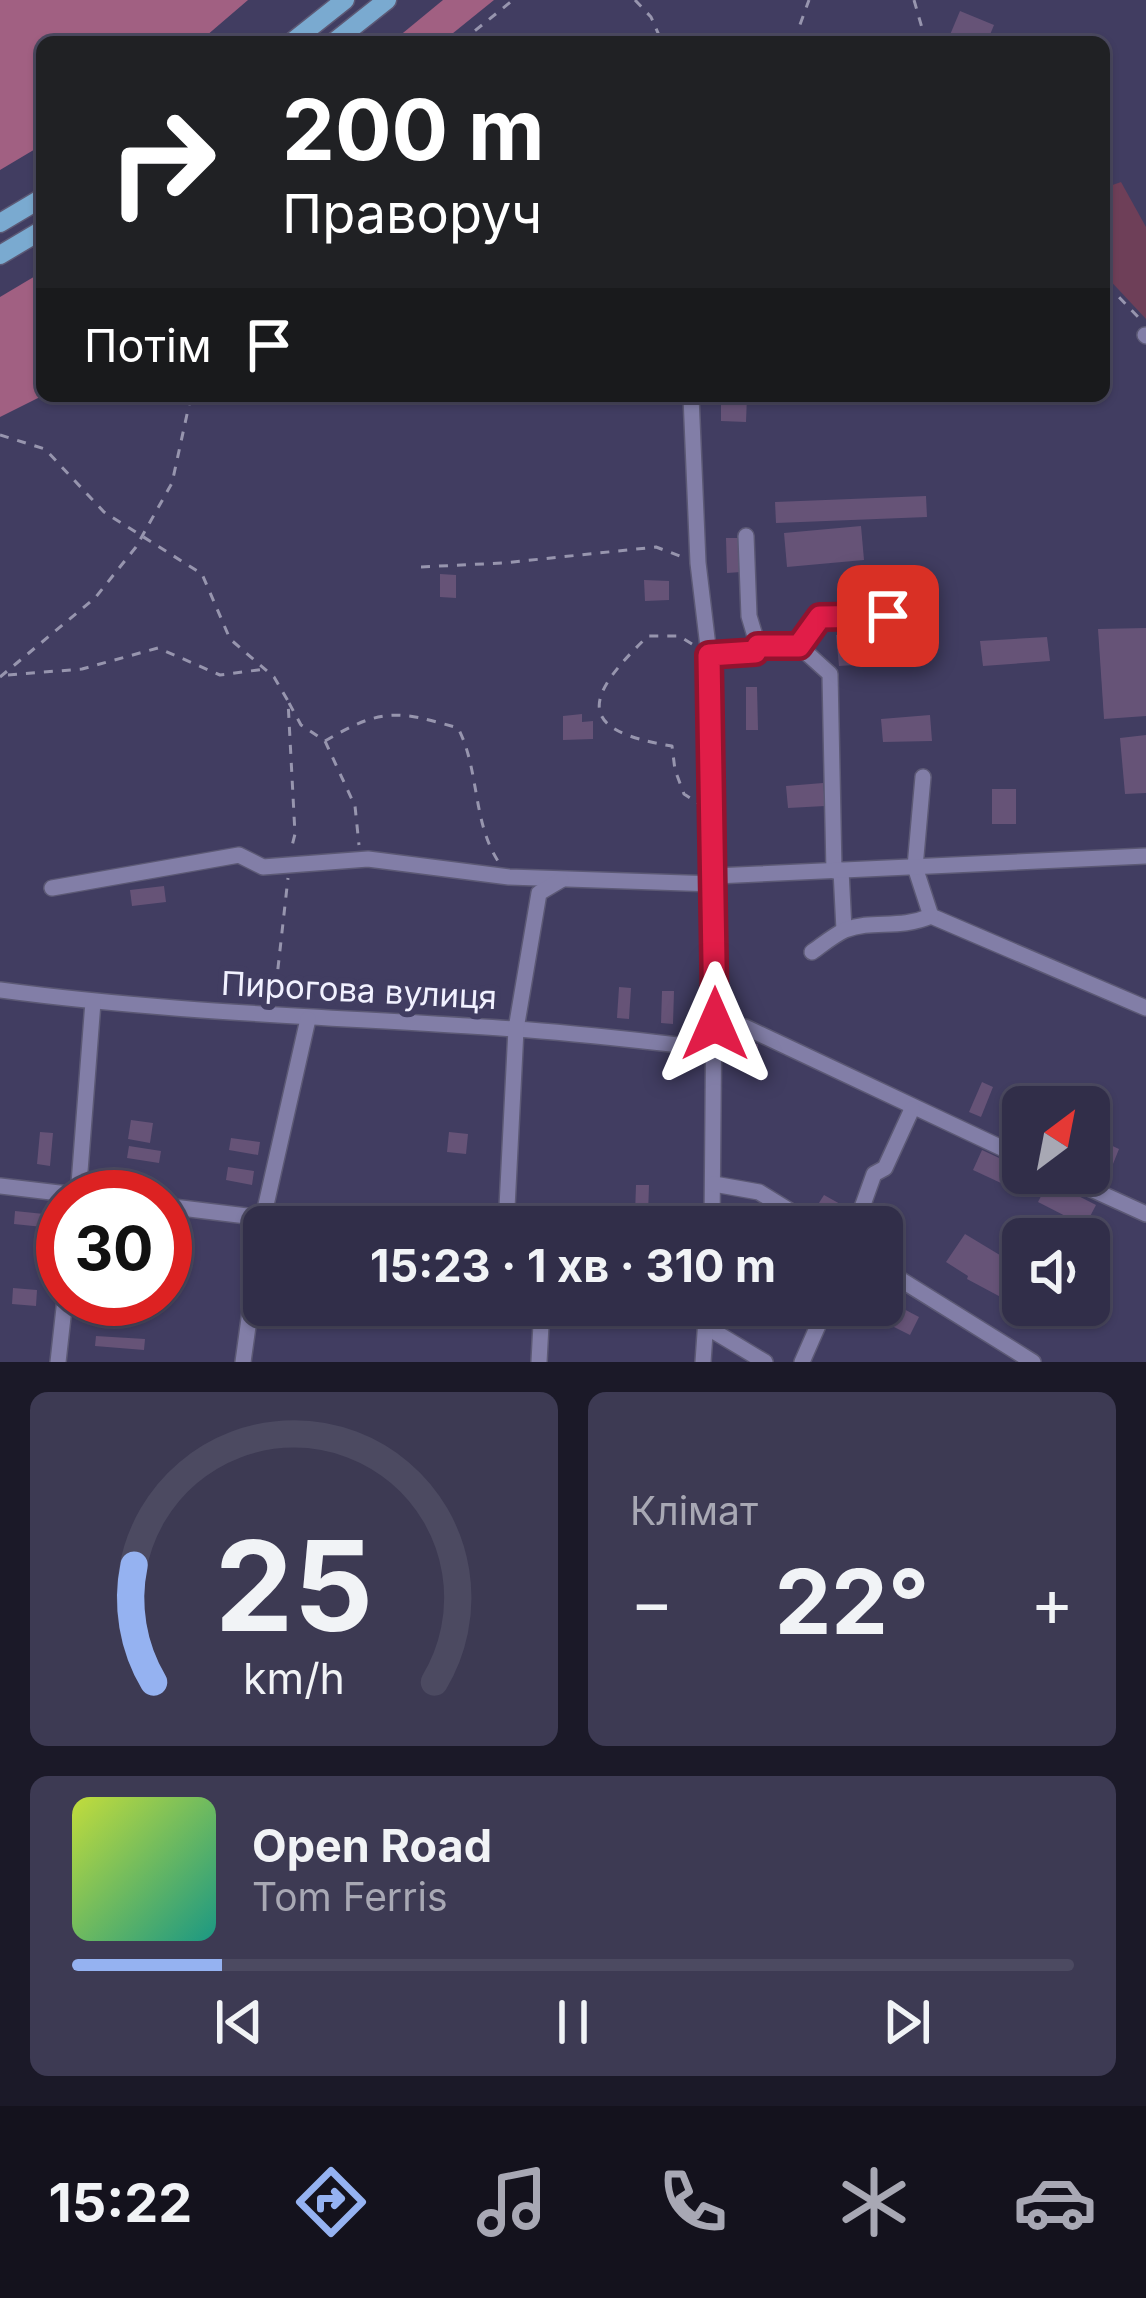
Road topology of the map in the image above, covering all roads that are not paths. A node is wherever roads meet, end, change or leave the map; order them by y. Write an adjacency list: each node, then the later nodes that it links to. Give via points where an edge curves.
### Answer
1 (345, 0): 3 (main road)
2 (387, 0): 4 (main road)
3 (300, 36)
4 (342, 36)
5 (36, 202): 6 (main road)
6 (0, 223)
7 (36, 234): 8 (main road)
8 (0, 255)
9 (692, 402): 14 (street)
10 (746, 536): 12 (street, via 748,616)
11 (921, 644): 13 (street, via 921,614 820,617)
12 (758, 646): 13 (street); 14 (street)
13 (799, 646): 18 (street, via 830,674)
14 (709, 655): 20 (street)
15 (923, 777): 17 (street)
16 (1146, 856): 17 (street)
17 (916, 867): 18 (street); 22 (street)
18 (837, 870): 20 (street); 23 (street)
19 (561, 880): 20 (street); 21 (street, via 368,860 263,867 239,855); 30 (street, via 539,893)
20 (715, 880): 29 (street)
21 (52, 888)
22 (931, 916): 23 (street); 27 (street)
23 (844, 931): 24 (street)
24 (812, 952)
25 (0, 989): 26 (street, Пирогова вулиця)
26 (93, 1002): 28 (street, Пирогова вулиця); 34 (street)
27 (1146, 1008)
28 (308, 1019): 30 (street, Пирогова вулиця); 39 (street)
29 (715, 1024): 31 (street); 32 (street, via 745,1027)
30 (516, 1029): 31 (street, Пирогова вулиця); 40 (street)
31 (716, 1049): 35 (street)
32 (912, 1108): 33 (street); 43 (street)
33 (1002, 1149)
34 (84, 1170)
35 (714, 1184): 41 (street); 42 (street, via 759,1192)
36 (0, 1186): 37 (street)
37 (36, 1190)
38 (1102, 1194): 45 (street)
39 (266, 1206)
40 (507, 1206)
41 (713, 1206)
42 (782, 1206)
43 (863, 1206)
44 (192, 1209): 46 (street)
45 (1146, 1214)
46 (243, 1216)
47 (903, 1281): 59 (street)
48 (62, 1326): 53 (street)
49 (248, 1326): 54 (street)
50 (541, 1326): 55 (street)
51 (705, 1326): 56 (street); 57 (street)
52 (818, 1326): 58 (street)
53 (58, 1362)
54 (243, 1362)
55 (539, 1362)
56 (703, 1362)
57 (765, 1362)
58 (802, 1362)
59 (1033, 1362)

